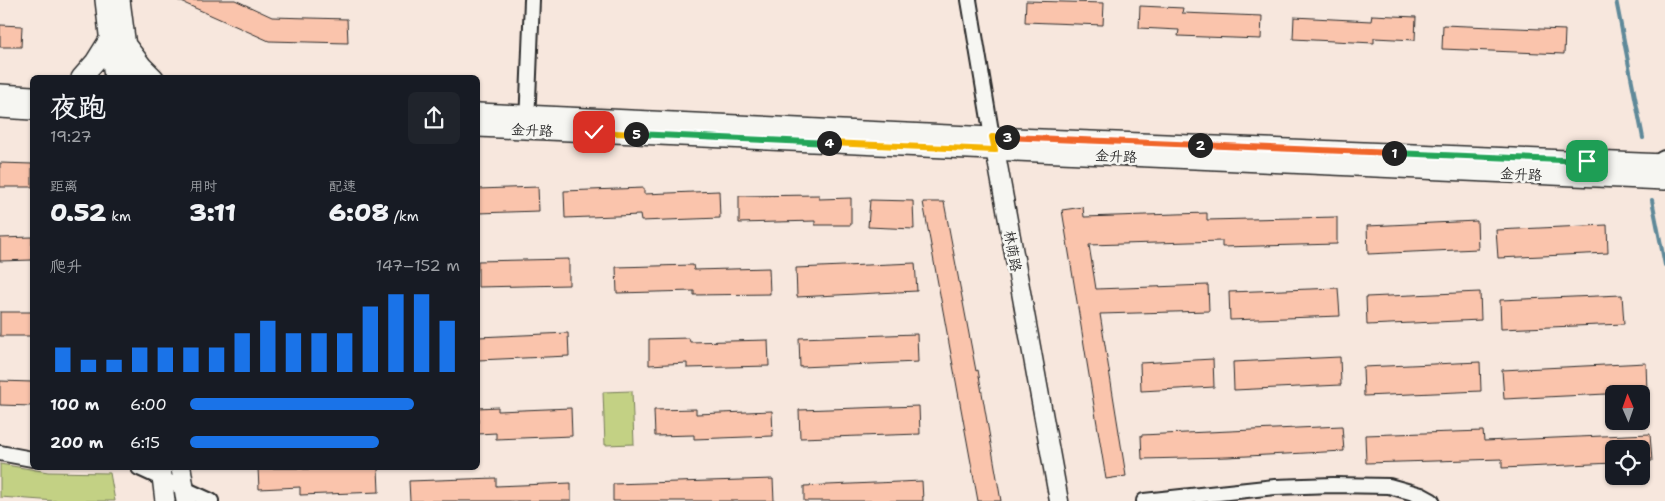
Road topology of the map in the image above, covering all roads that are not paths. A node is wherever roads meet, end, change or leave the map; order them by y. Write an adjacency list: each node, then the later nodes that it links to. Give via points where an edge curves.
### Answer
1 (105, 0): 5 (main road)
2 (120, 0): 5 (main road)
3 (532, 0): 15 (street)
4 (969, 0): 17 (street, 林荫路)
5 (118, 41): 6 (main road); 7 (main road); 8 (main road); 9 (main road)
6 (83, 75)
7 (114, 75)
8 (129, 75)
9 (151, 75)
10 (0, 94): 11 (main road)
11 (30, 96)
12 (0, 108): 13 (main road)
13 (30, 110)
14 (480, 113): 15 (main road, 金升路)
15 (527, 122): 16 (main road, 金升路); 17 (main road, 金升路)
16 (480, 127)
17 (994, 144): 18 (main road, 金升路); 27 (street, 林荫路)
18 (1664, 167)
19 (0, 453): 20 (street)
20 (30, 459)
21 (148, 470): 23 (street)
22 (181, 470): 24 (main road)
23 (162, 473): 24 (street); 25 (main road)
24 (185, 495): 26 (street)
25 (165, 501)
26 (211, 501)
27 (1059, 501)
28 (1144, 501): 29 (street, via 1275,487 1333,485 1389,486)
29 (1432, 501)

